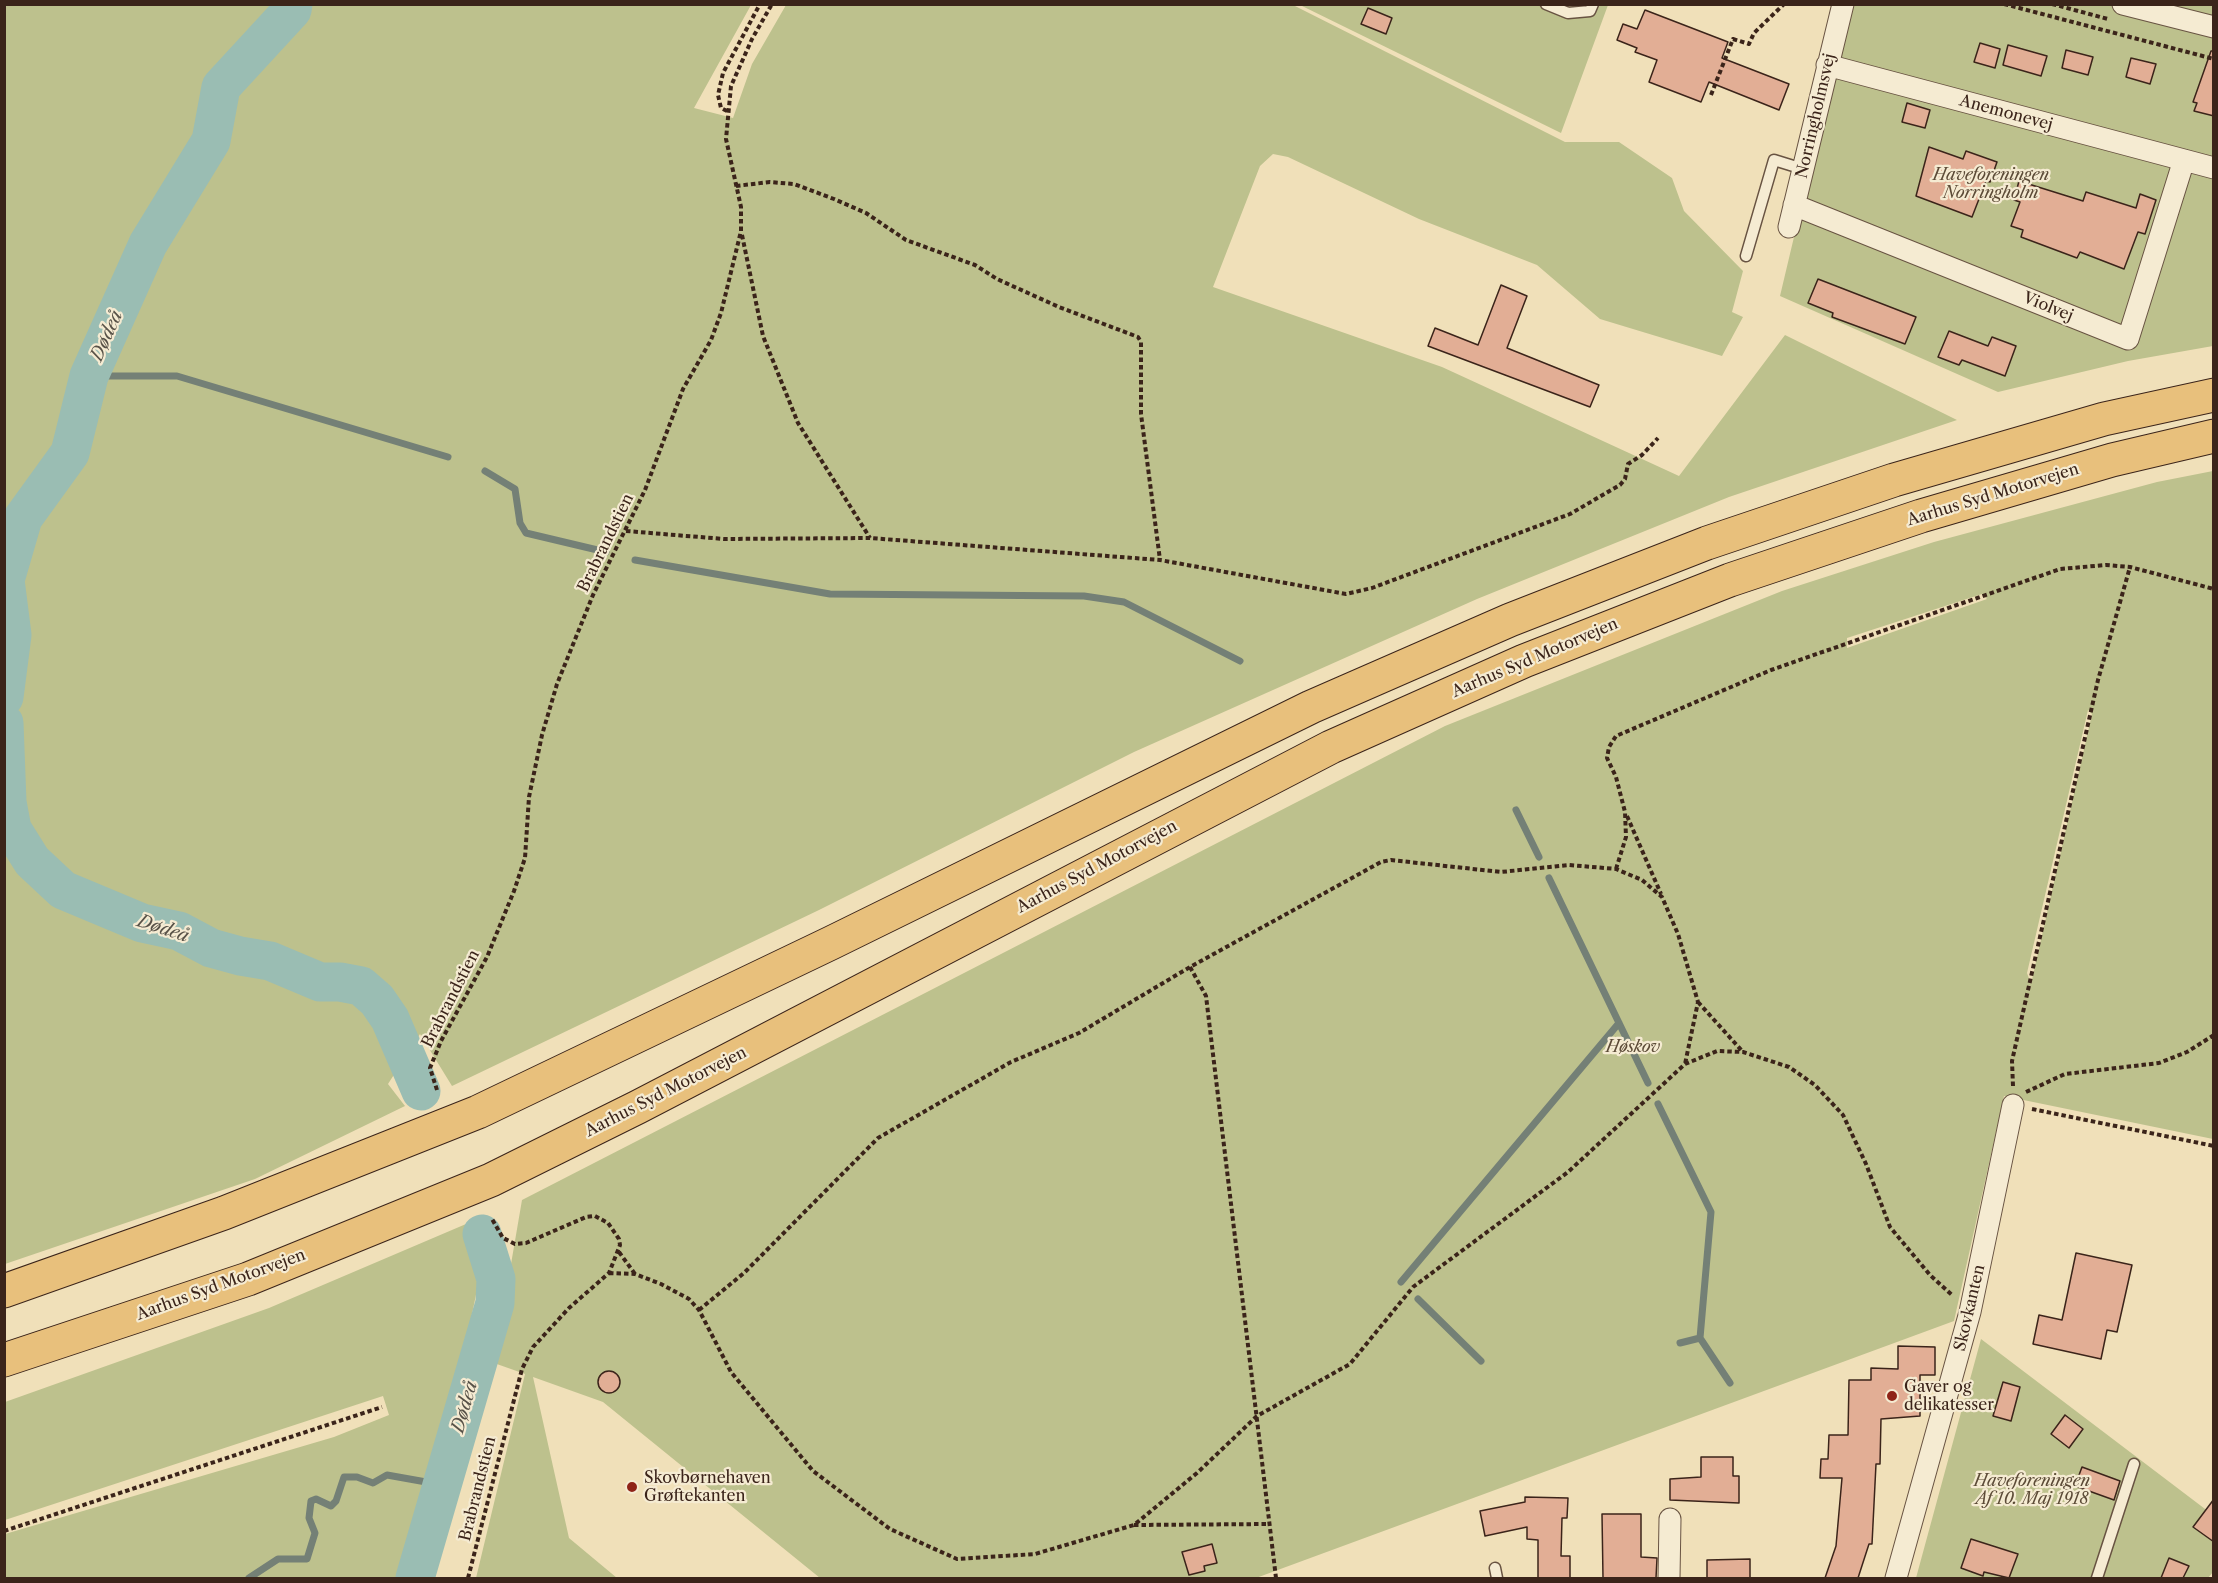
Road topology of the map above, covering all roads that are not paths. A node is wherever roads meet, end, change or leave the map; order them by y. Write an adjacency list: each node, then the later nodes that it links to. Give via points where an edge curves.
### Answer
1 (1546, 4): 2 (lane, via 1568,13 1590,10)
2 (1593, 4)
3 (1843, 4): 6 (street, Norringholmsvej)
4 (2122, 4): 5 (street)
5 (2214, 27)
6 (1827, 65): 7 (street, Anemonevej); 9 (street, Norringholmsvej)
7 (2184, 160): 8 (street, Anemonevej); 10 (street, Violvej, via 2128,339)
8 (2214, 168)
9 (1803, 169): 10 (street, Norringholmsvej); 12 (lane, via 1774,160)
10 (1794, 205): 11 (street, Norringholmsvej)
11 (1789, 227)
12 (1746, 256)
13 (2214, 394): 16 (highway, via 2104,419 1893,480 1707,543 1510,620 1311,707 478,1112 224,1213)
14 (2214, 436): 17 (highway, Aarhus Syd Motorvejen, via 2112,460 1920,516 1730,580 1524,661 1331,747 491,1180 248,1279)
15 (2013, 1105): 21 (street, Skovkanten, via 1970,1312)
16 (4, 1291)
17 (4, 1360)
18 (2134, 1464): 22 (lane)
19 (1670, 1519): 20 (street)
20 (1669, 1578)
21 (1896, 1578)
22 (2097, 1578)

